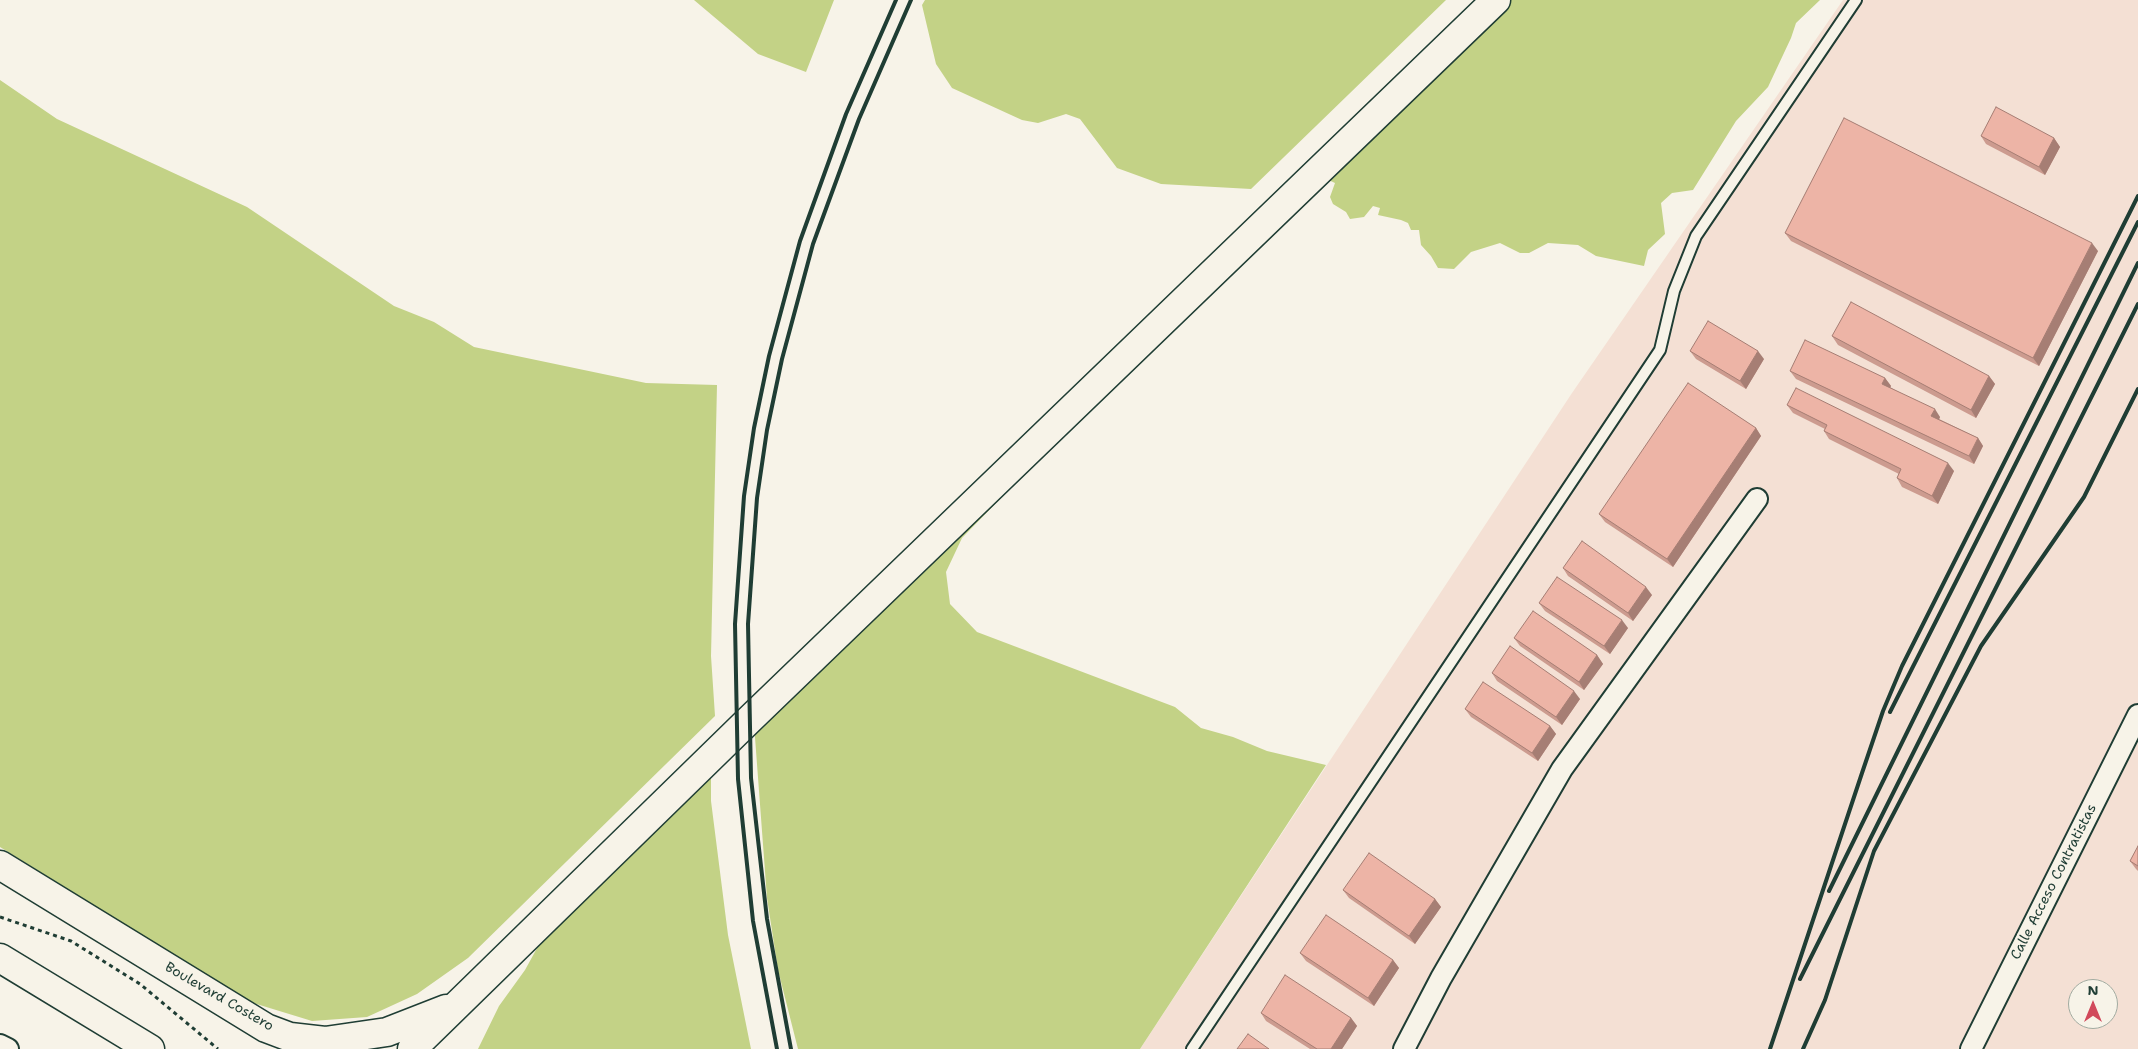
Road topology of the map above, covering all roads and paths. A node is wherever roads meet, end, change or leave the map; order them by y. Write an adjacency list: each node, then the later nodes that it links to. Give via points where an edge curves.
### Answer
1 (1496, 0): 8 (main road)
2 (1856, 0): 17 (lane, via 1696,236 1674,291 1660,350)
3 (1757, 499): 18 (street, via 1562,769 1441,978)
4 (2138, 714): 19 (street, Calle Acceso Contratistas)
5 (0, 865): 9 (main road, Boulevard Costero, via 266,1028)
6 (0, 917): 14 (path, via 71,941 140,984)
7 (0, 958): 13 (main road)
8 (459, 1004): 11 (main road, Boulevard Costero, via 387,1032); 16 (main road)
9 (290, 1036): 11 (main road, Boulevard Costero); 15 (main road)
10 (0, 1045): 12 (street)
11 (329, 1045)
12 (8, 1049)
13 (150, 1049)
14 (218, 1049)
15 (266, 1049)
16 (412, 1049)
17 (1192, 1049)
18 (1404, 1049)
19 (1971, 1049)

